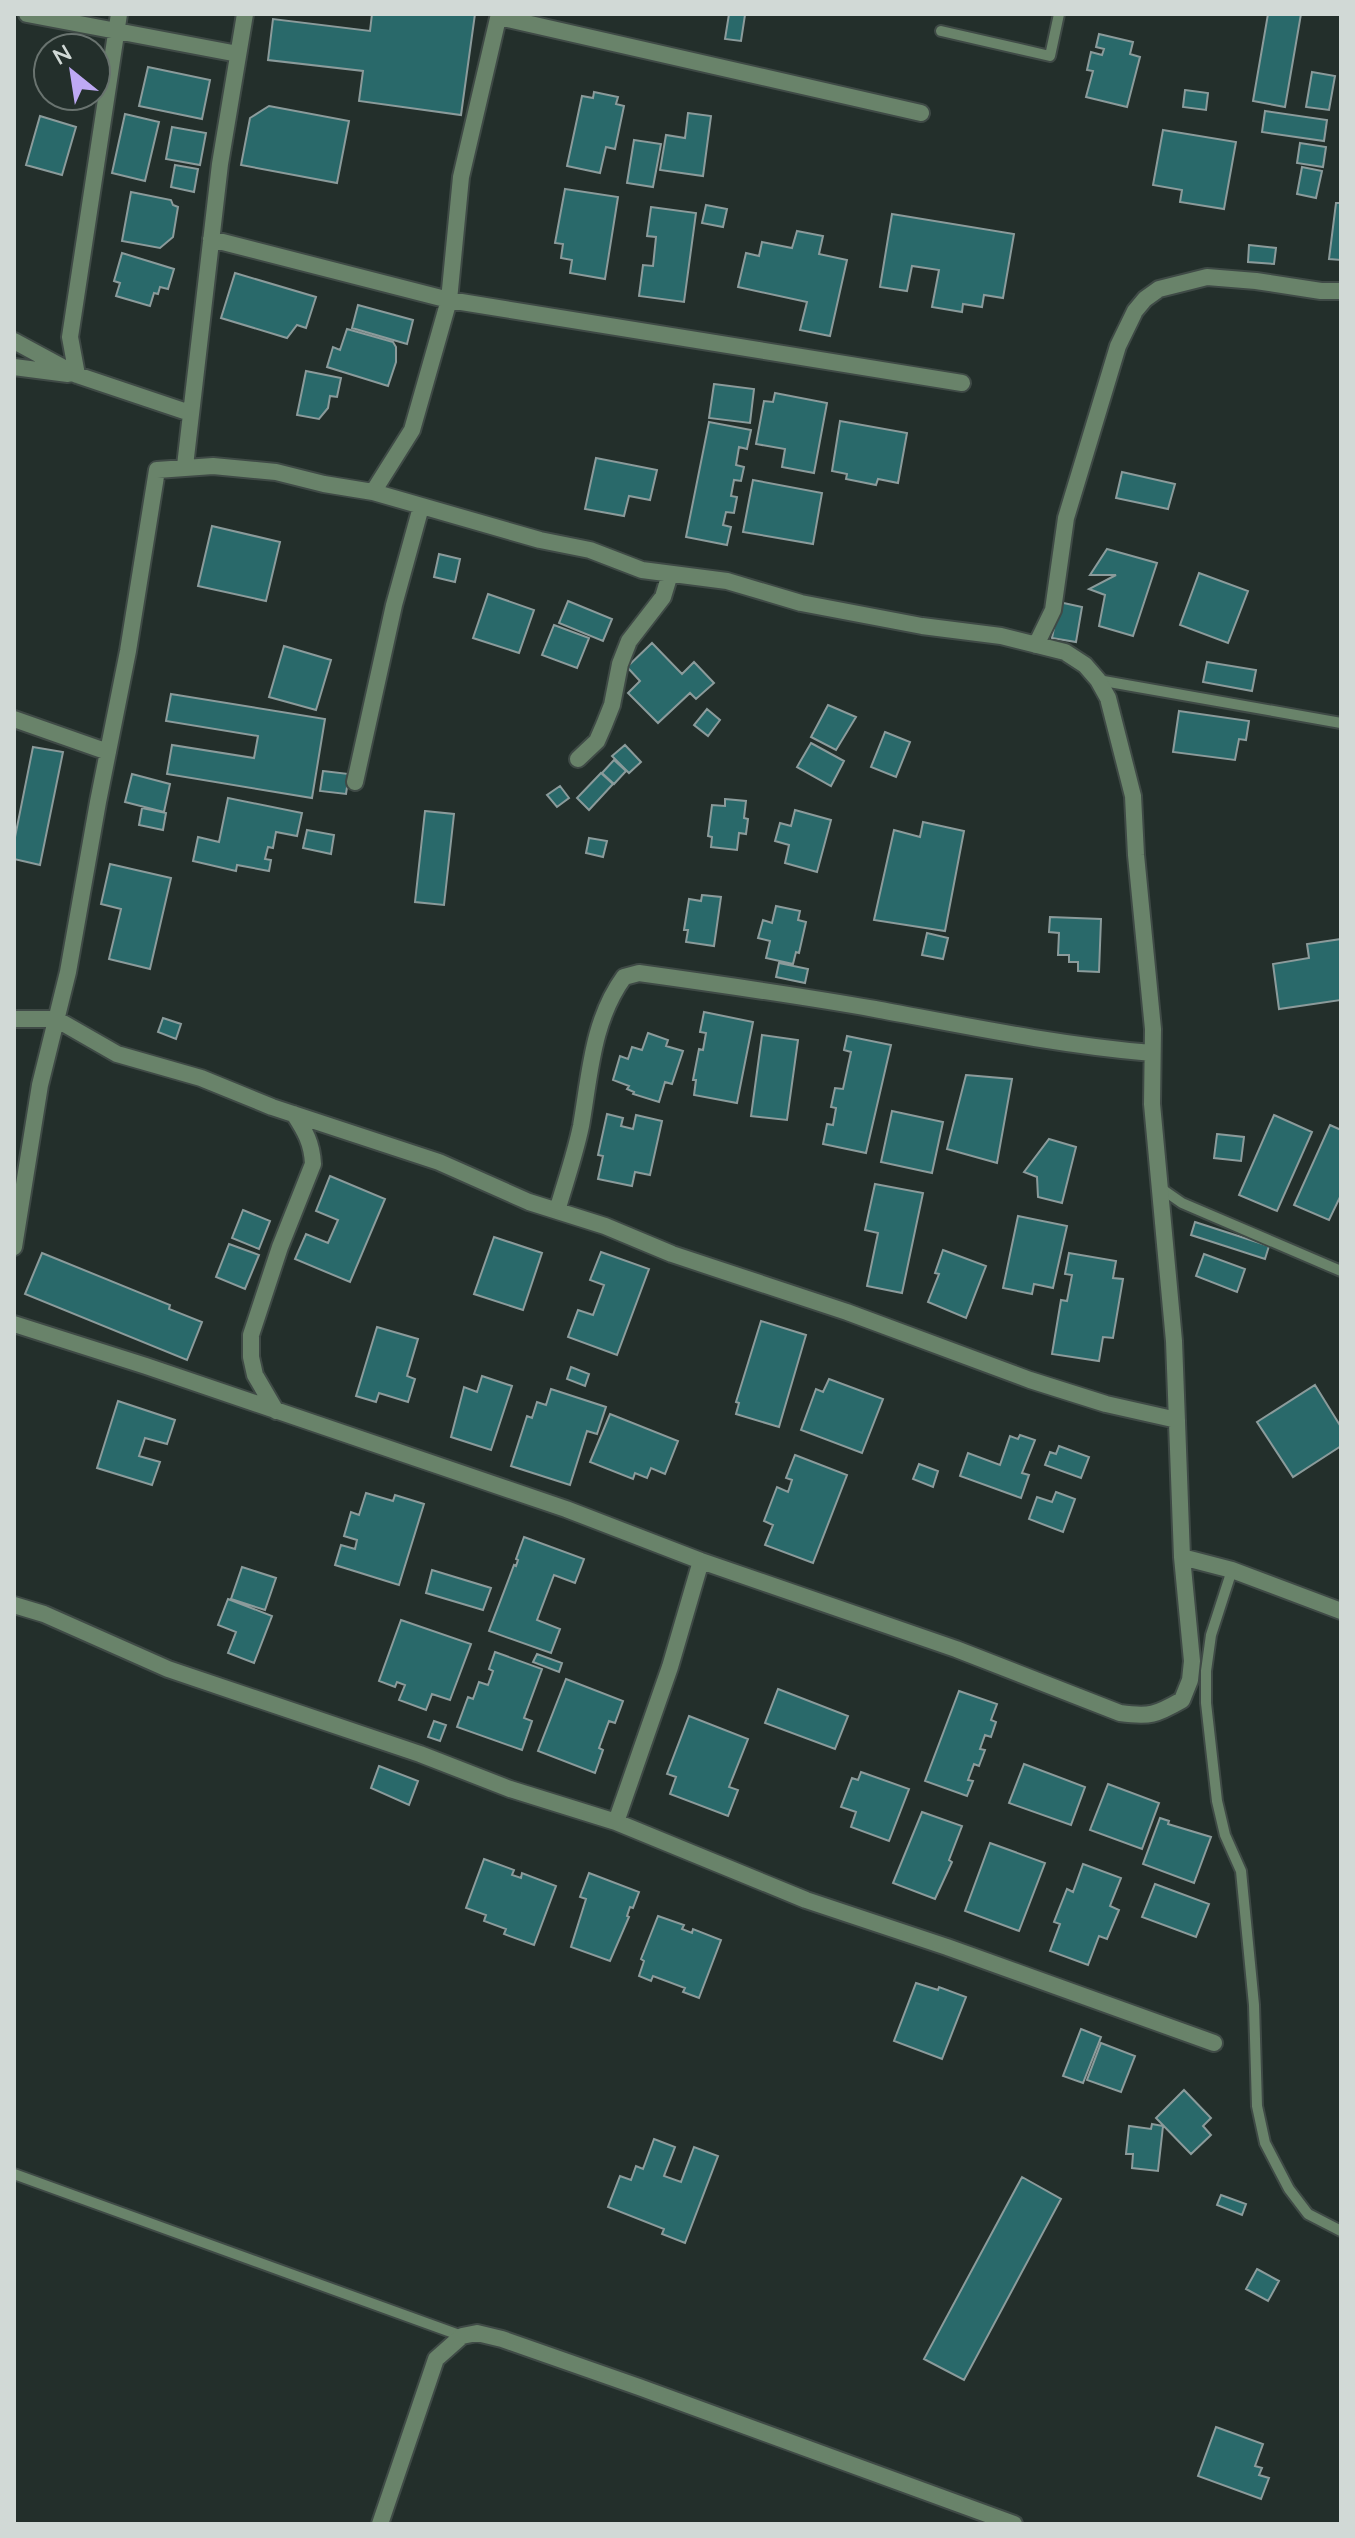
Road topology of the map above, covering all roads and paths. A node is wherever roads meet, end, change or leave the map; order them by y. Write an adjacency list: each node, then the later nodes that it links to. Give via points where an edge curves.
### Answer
1 (27, 14): 7 (street)
2 (119, 14): 7 (street)
3 (245, 14): 8 (street)
4 (1059, 14): 6 (lane, via 1050,56)
5 (499, 16): 9 (street); 12 (street, via 461,177)
6 (941, 31)
7 (116, 32): 8 (street); 15 (street, via 70,337)
8 (238, 54): 10 (street)
9 (921, 113)
10 (211, 239): 12 (street); 17 (street)
11 (1341, 291): 22 (street, via 1207,277 1159,289 1145,299 1118,346 1066,518 1053,610)
12 (449, 300): 16 (street); 19 (street, via 412,430)
13 (14, 341): 15 (street)
14 (14, 367): 15 (street)
15 (77, 375): 17 (street)
16 (962, 383)
17 (190, 413): 18 (street)
18 (185, 466): 19 (street, via 276,472); 26 (street, via 157,470)
19 (373, 492): 20 (street)
20 (421, 507): 21 (street); 28 (street)
21 (670, 574): 22 (street); 27 (street, via 663,597 629,641 597,741)
22 (1036, 645): 23 (street, via 1065,652)
23 (1098, 680): 25 (lane); 31 (street, via 1108,698 1133,796)
24 (14, 719): 26 (street)
25 (1341, 723)
26 (108, 752): 30 (street)
27 (578, 759)
28 (355, 782)
29 (14, 1019): 30 (street)
30 (56, 1019): 32 (street, via 117,1054 201,1078); 35 (street)
31 (1152, 1053): 33 (street); 34 (street, via 994,1033 639,973 624,977 616,988 594,1041 580,1130)
32 (294, 1114): 34 (street, via 439,1162); 38 (street, via 313,1149 313,1164 251,1335 255,1375)
33 (1159, 1187): 36 (lane, via 1182,1203); 39 (street)
34 (557, 1211): 39 (street, via 1030,1380)
35 (14, 1247)
36 (1341, 1271)
37 (14, 1324): 38 (street)
38 (276, 1411): 41 (street, via 566,1509)
39 (1177, 1420): 40 (street)
40 (1182, 1557): 41 (street, via 1190,1680 1182,1700 1148,1717 1120,1713 956,1649); 42 (street)
41 (701, 1561): 45 (street)
42 (1232, 1570): 44 (street); 48 (lane, via 1211,1635 1206,1703 1217,1801 1241,1871 1257,2106 1265,2143 1289,2189 1308,2214)
43 (14, 1605): 45 (street, via 168,1669)
44 (1341, 1611)
45 (616, 1822): 46 (street, via 806,1900)
46 (1214, 2043)
47 (14, 2174): 49 (lane)
48 (1341, 2231)
49 (462, 2336): 50 (street, via 436,2359); 51 (street, via 477,2333 502,2339)
50 (380, 2524)
51 (1014, 2524)

